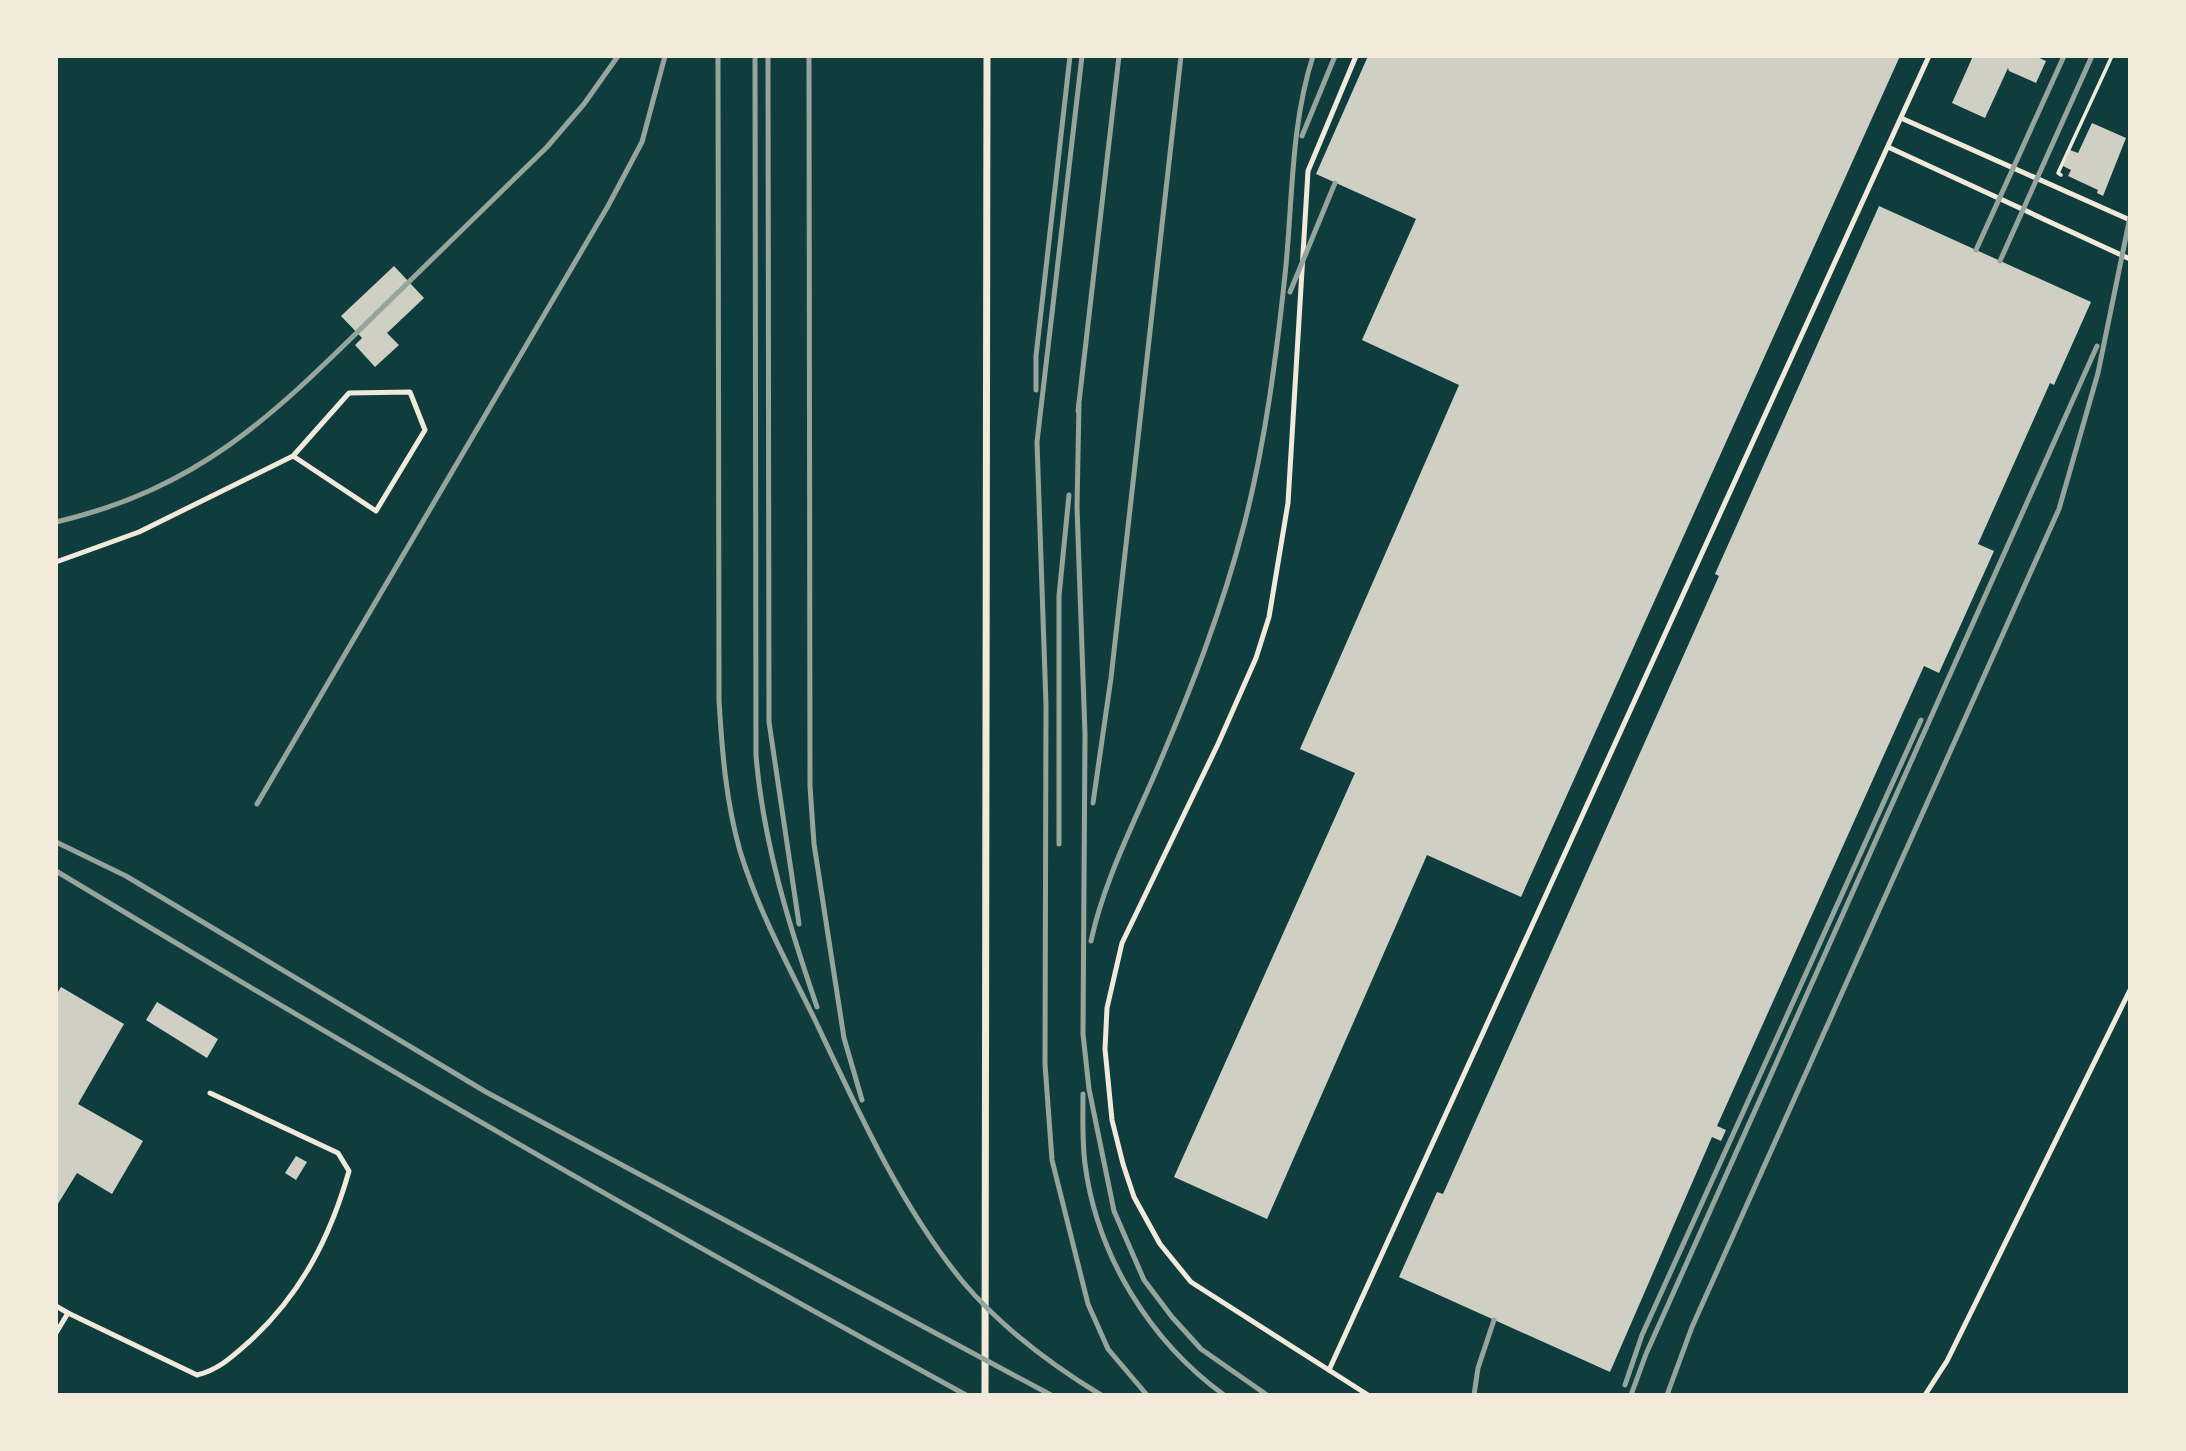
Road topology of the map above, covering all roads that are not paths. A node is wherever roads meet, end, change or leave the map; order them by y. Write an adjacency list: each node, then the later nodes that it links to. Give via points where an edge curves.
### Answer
1 (987, 56): 16 (street)
2 (1356, 56): 15 (lane, via 1308,171 1288,503 1269,617 1218,744 1122,943 1107,1008 1105,1049 1112,1120 1123,1164 1134,1197 1160,1244 1191,1282)
3 (1929, 56): 4 (lane)
4 (1901, 118): 5 (lane); 6 (lane)
5 (1888, 147): 7 (lane); 15 (lane)
6 (2130, 220)
7 (2130, 259)
8 (293, 456): 8 (lane, via 349,393 410,392 425,430 376,511); 9 (lane, via 139,532)
9 (56, 562)
10 (2130, 990): 18 (lane, via 1947,1361)
11 (210, 1093): 13 (lane, via 338,1153 349,1171 340,1202 300,1287 272,1321 230,1359 197,1375)
12 (56, 1306): 13 (lane)
13 (68, 1313): 14 (lane)
14 (56, 1333)
15 (1329, 1370): 17 (lane)
16 (985, 1395)
17 (1368, 1395)
18 (1925, 1395)

